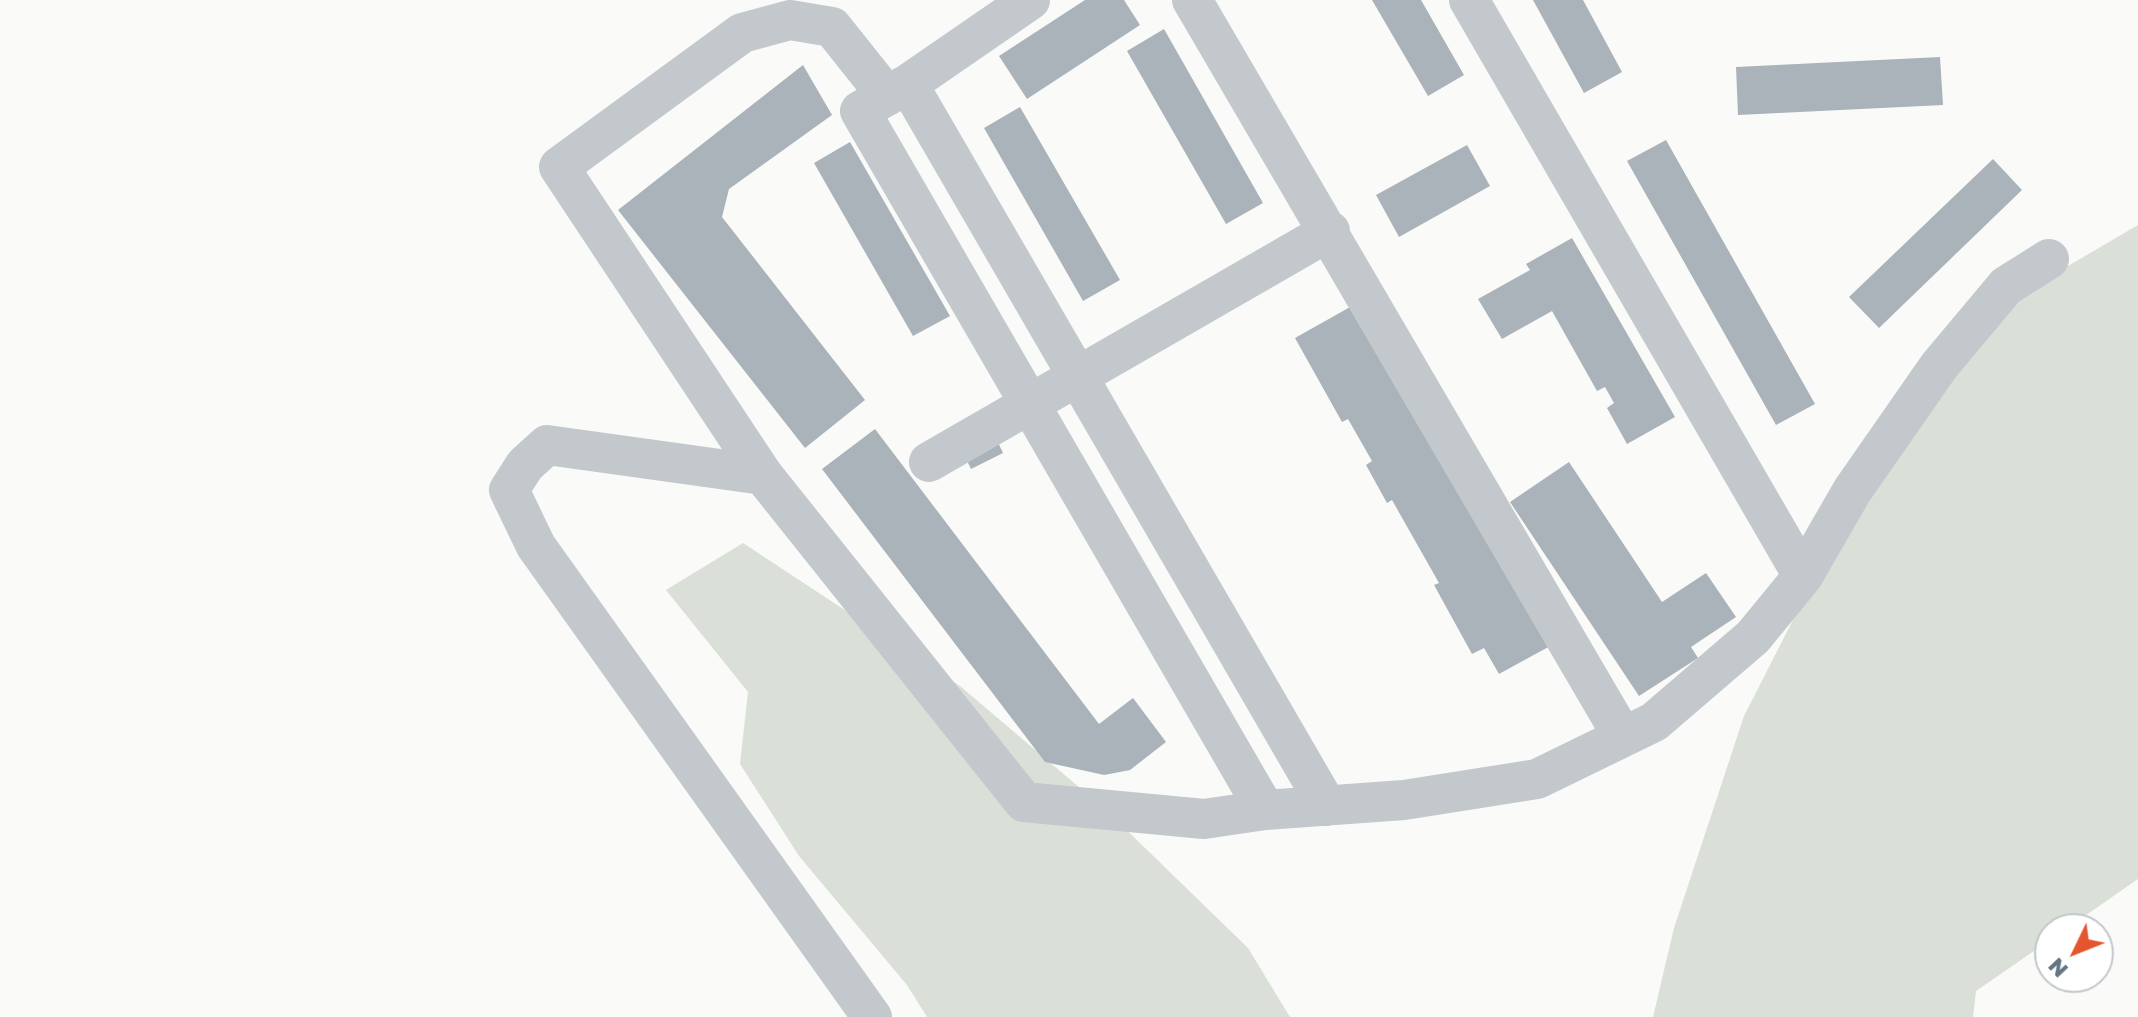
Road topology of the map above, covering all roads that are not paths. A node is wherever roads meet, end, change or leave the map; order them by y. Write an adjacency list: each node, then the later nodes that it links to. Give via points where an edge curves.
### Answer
1 (1030, 0): 4 (street)
2 (1192, 0): 5 (street)
3 (1469, 0): 11 (street)
4 (885, 97): 7 (street); 8 (street); 10 (street, via 832,27 790,20 742,33 559,167)
5 (1330, 231): 7 (street); 12 (street)
6 (2049, 259): 11 (street, via 2006,286 1939,366 1852,491)
7 (1077, 376): 8 (street); 13 (street)
8 (1030, 404): 9 (street); 14 (street)
9 (929, 462)
10 (763, 475): 14 (street, via 1024,802 1204,819); 15 (street, via 547,445 509,490 536,546)
11 (1803, 576): 12 (street, via 1753,637 1654,722)
12 (1623, 737): 13 (street, via 1537,779)
13 (1327, 806): 14 (street)
14 (1265, 810)
15 (872, 1017)

